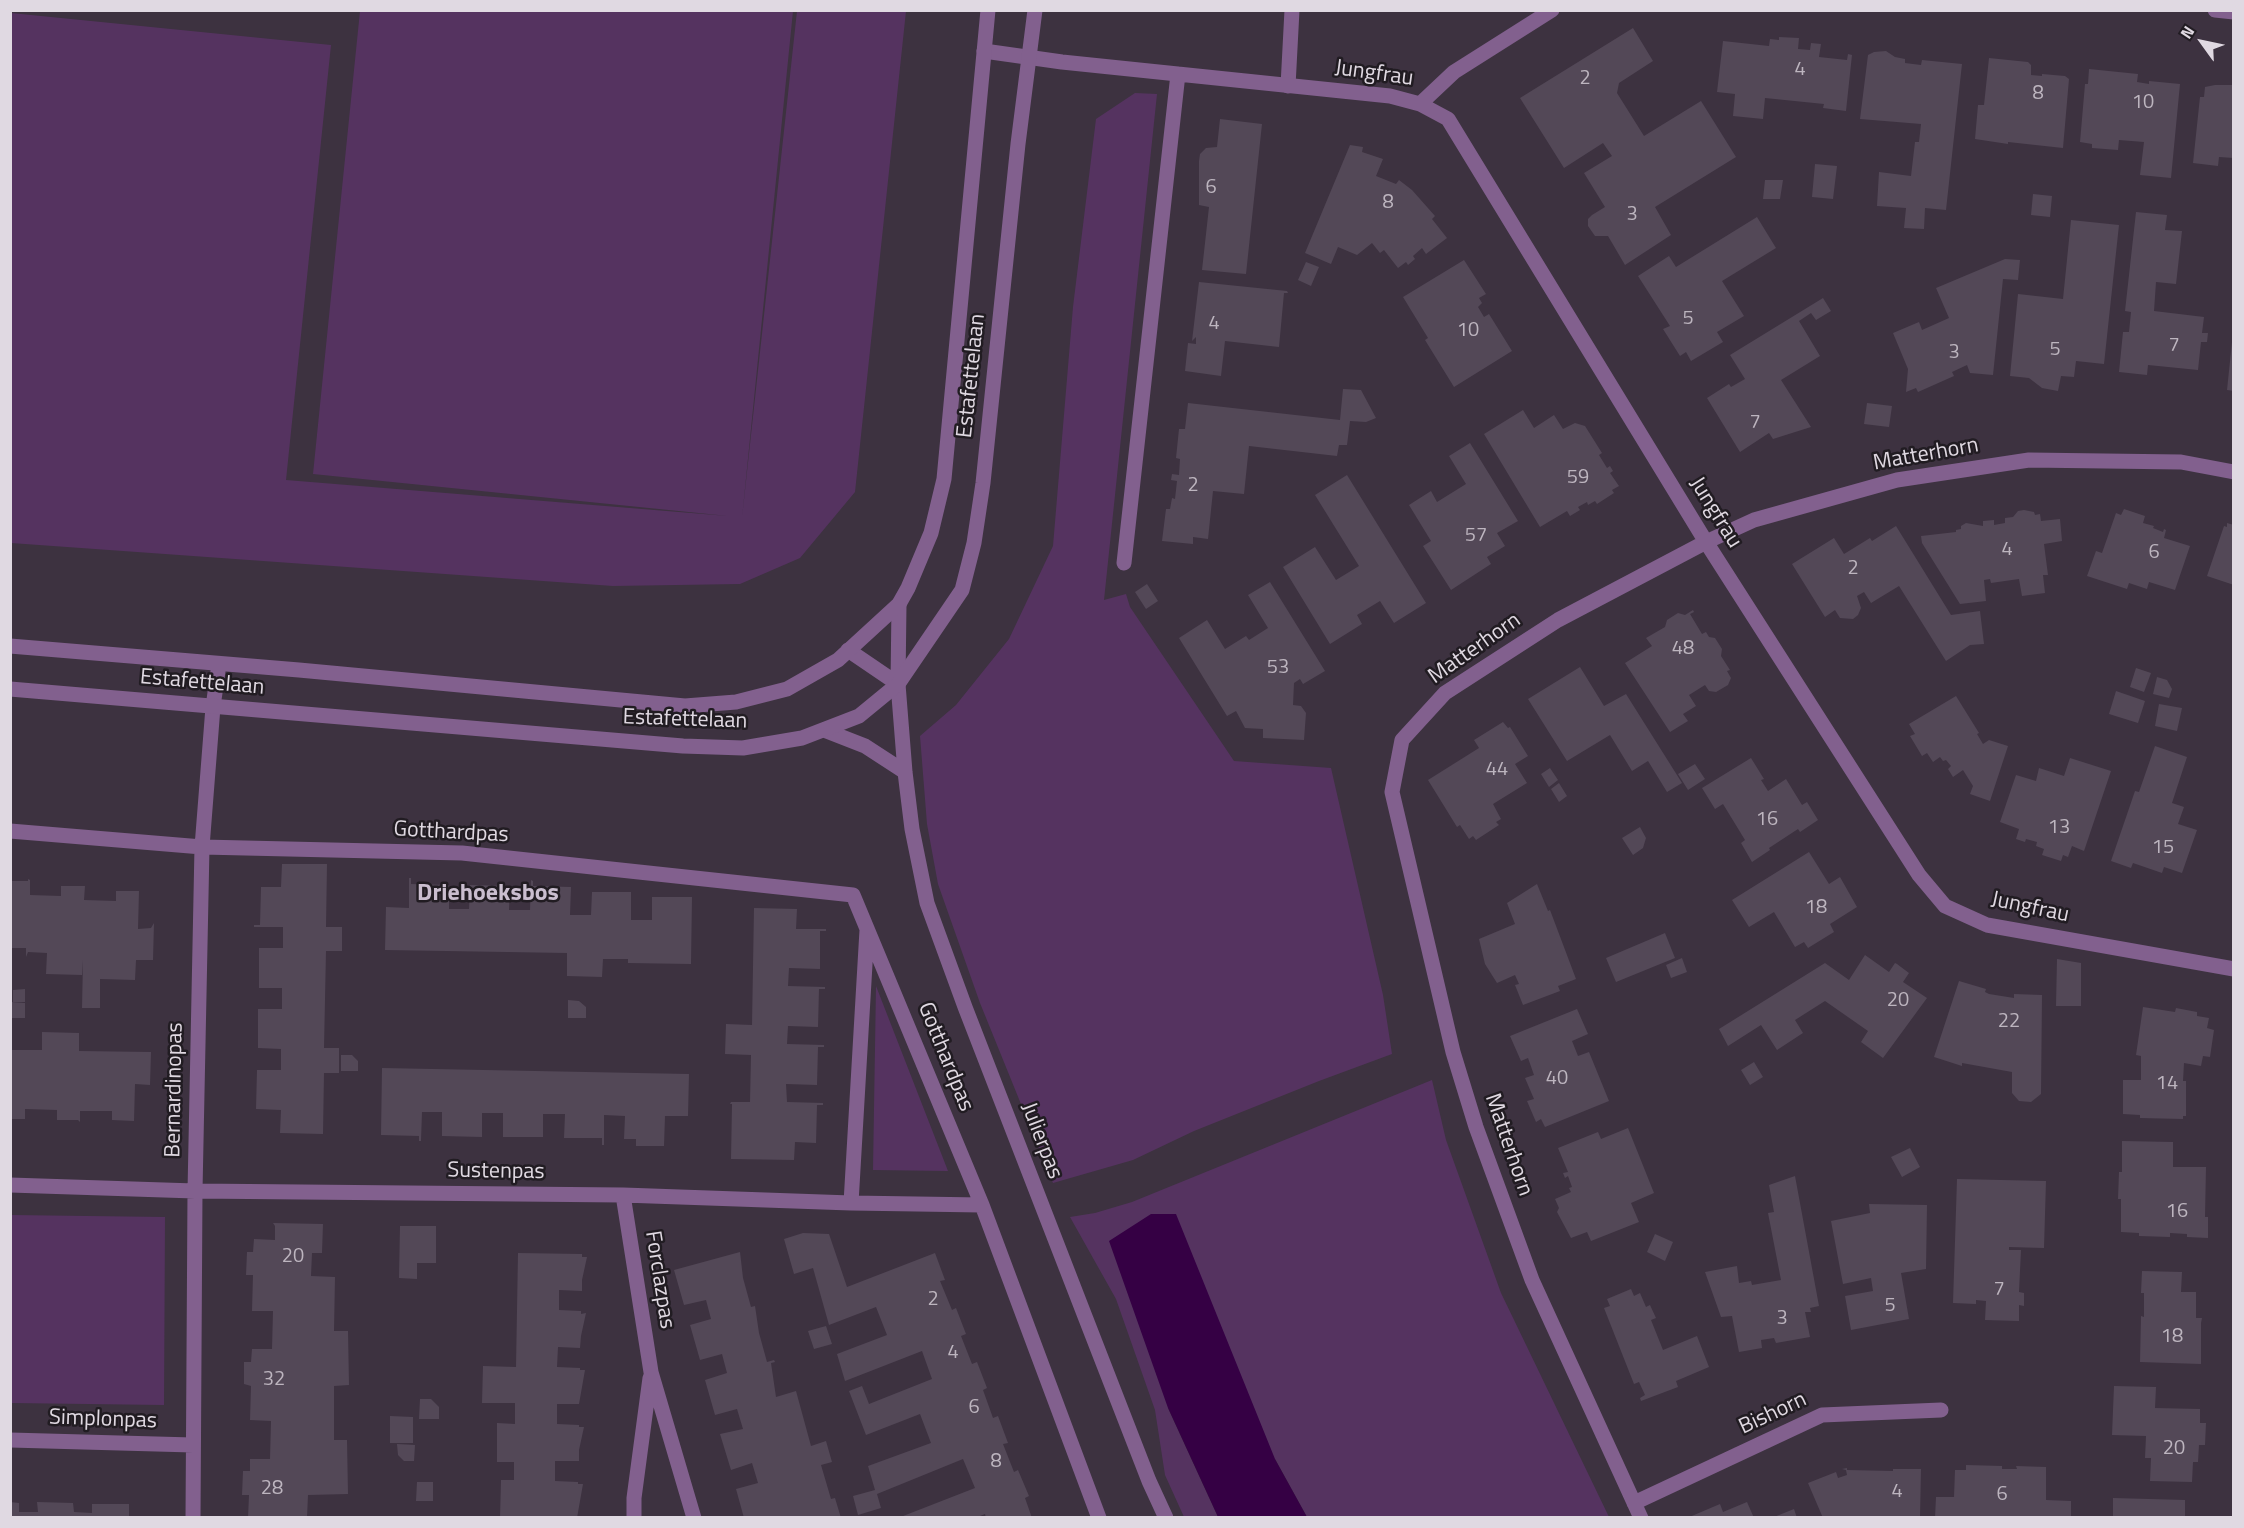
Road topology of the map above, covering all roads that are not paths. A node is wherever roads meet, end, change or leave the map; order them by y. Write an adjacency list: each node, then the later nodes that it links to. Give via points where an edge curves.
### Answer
1 (988, 10): 7 (street, Estafettelaan)
2 (1035, 10): 8 (street, Estafettelaan)
3 (1292, 10): 10 (street)
4 (1552, 10): 11 (street, via 1454,72)
5 (2215, 10): 6 (street)
6 (2234, 12)
7 (984, 51): 8 (street, Jungfrau); 15 (street, Estafettelaan, via 944,479 932,533)
8 (1030, 57): 9 (street, Jungfrau); 19 (street, Estafettelaan, via 974,543 962,590)
9 (1178, 74): 10 (street, Jungfrau); 14 (street)
10 (1288, 86): 11 (street, Jungfrau, via 1390,96)
11 (1420, 104): 13 (street, Jungfrau, via 1448,119)
12 (2234, 472): 13 (street, Matterhorn, via 2181,462 2029,460 1897,480 1754,520)
13 (1706, 542): 27 (street, Jungfrau, via 1919,875 1945,906 1987,925); 37 (street, Matterhorn, via 1558,620 1445,693 1402,740 1392,792 1453,1052 1476,1127 1532,1280)
14 (1124, 563)
15 (899, 604): 17 (street, Estafettelaan); 19 (street, Julierpas)
16 (10, 646): 18 (street, Estafettelaan)
17 (848, 650): 18 (street, Estafettelaan, via 838,660 787,689 736,702 685,706); 19 (street)
18 (219, 664): 21 (street, Bernardinopas)
19 (898, 684): 22 (street, Estafettelaan, via 859,716); 23 (street, Julierpas)
20 (10, 689): 21 (street, Estafettelaan)
21 (213, 707): 22 (street, Estafettelaan, via 683,746 743,748 802,738); 25 (street, Bernardinopas)
22 (824, 730): 23 (street, via 865,746)
23 (905, 772): 42 (street, Julierpas, via 927,903)
24 (10, 831): 25 (street, Gotthardpas)
25 (202, 847): 26 (street, Gotthardpas, via 462,853 853,895); 29 (street, Bernardinopas)
26 (867, 926): 31 (street, Gotthardpas); 32 (street, Gotthardpas)
27 (2234, 969)
28 (10, 1185): 29 (street, Sustenpas)
29 (195, 1191): 30 (street, Sustenpas); 36 (street, Bernardinopas)
30 (623, 1194): 31 (street, Sustenpas); 33 (street, Forclazpas)
31 (850, 1203): 32 (street, Sustenpas)
32 (982, 1205): 41 (street)
33 (651, 1372): 39 (street, Forclazpas); 40 (street, Forclazpas)
34 (1941, 1410): 37 (street, Bishorn, via 1822,1414)
35 (10, 1440): 36 (street, Simplonpas)
36 (194, 1445): 38 (street, Bernardinopas)
37 (1637, 1510)
38 (193, 1518)
39 (634, 1518)
40 (693, 1518)
41 (1099, 1518)
42 (1166, 1518)

